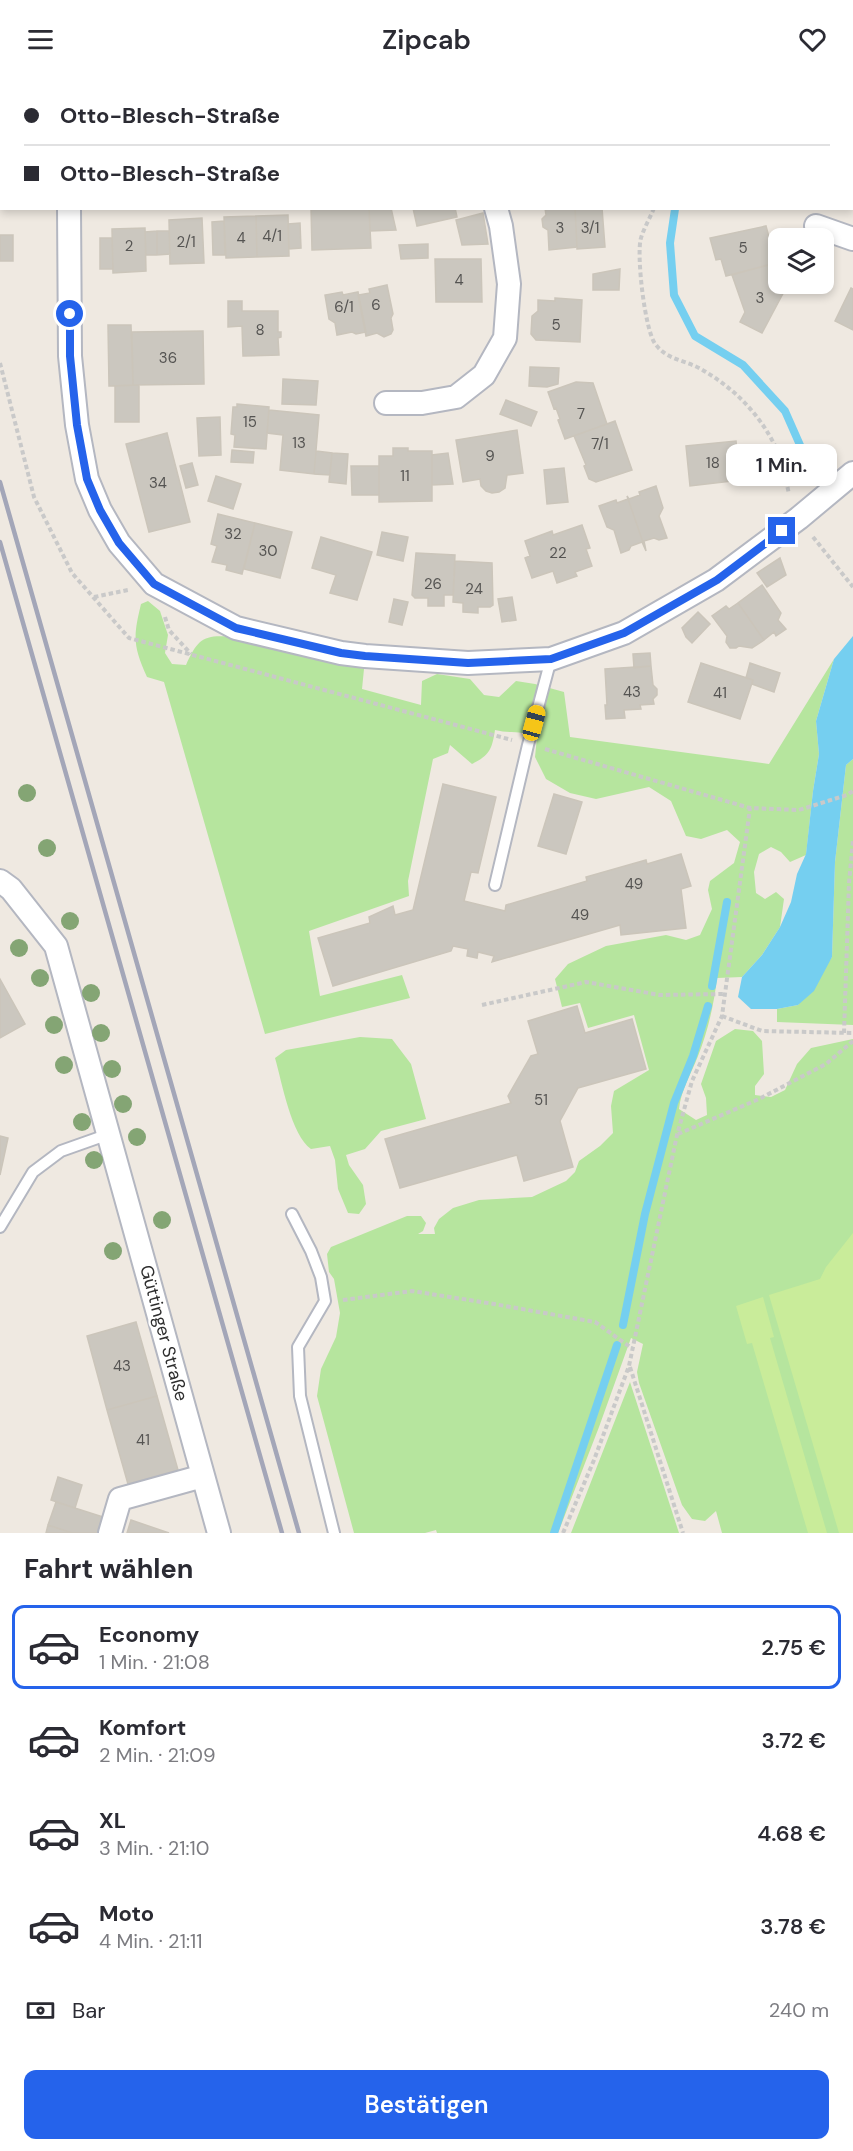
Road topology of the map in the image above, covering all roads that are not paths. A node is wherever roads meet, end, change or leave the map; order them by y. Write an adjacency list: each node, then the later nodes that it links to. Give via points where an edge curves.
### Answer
1 (69, 210): 7 (street, via 70,356 87,479 119,543 154,584 236,628 341,653 459,663)
2 (497, 210): 5 (street, via 509,284 505,338 484,375 456,397 422,403)
3 (816, 226): 4 (street)
4 (853, 239)
5 (386, 403)
6 (853, 473): 7 (street, via 717,580 624,633)
7 (551, 659): 9 (lane)
8 (0, 881): 10 (street, Güttinger Straße, via 11,889 56,946)
9 (495, 885)
10 (110, 1134): 12 (lane, via 61,1151 33,1172); 13 (street, Güttinger Straße)
11 (292, 1214): 16 (lane, via 321,1277 325,1301 298,1347 299,1386)
12 (0, 1227)
13 (203, 1476): 14 (street, via 120,1499); 15 (street, Güttinger Straße)
14 (110, 1533)
15 (219, 1533)
16 (334, 1533)

